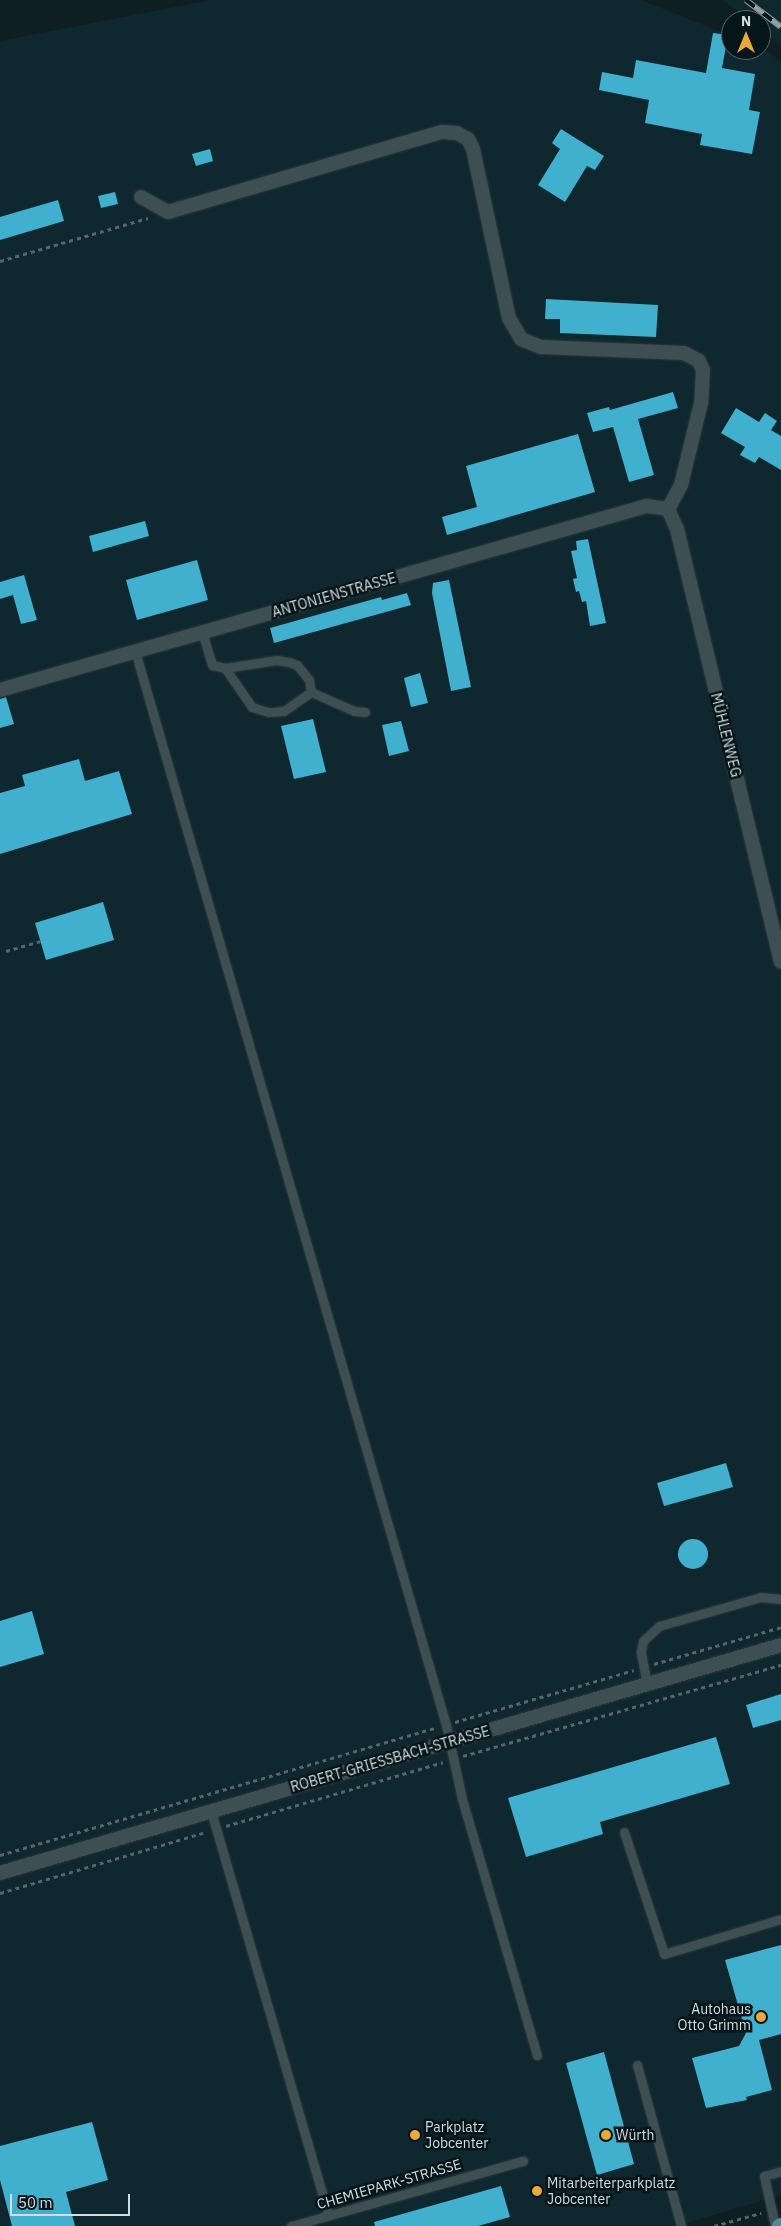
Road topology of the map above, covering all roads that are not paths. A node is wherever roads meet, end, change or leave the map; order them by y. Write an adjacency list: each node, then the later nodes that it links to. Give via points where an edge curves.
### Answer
1 (140, 197): 2 (street, via 168,212 442,132 462,136 473,149 509,318 521,339 540,347 684,353 699,361 703,370 700,403 681,485)
2 (668, 509): 3 (street, ANTONIENSTRASSE, via 647,506 628,511); 9 (street, MÜHLENWEG, via 677,529)
3 (202, 632): 4 (street, ANTONIENSTRASSE); 5 (lane, via 212,665)
4 (135, 651): 6 (street, ANTONIENSTRASSE); 13 (lane)
5 (225, 668): 7 (lane, via 255,661 289,662 297,665 309,680); 7 (lane, via 252,708 284,711)
6 (0, 690)
7 (310, 692): 8 (lane, via 354,711)
8 (365, 712)
9 (781, 962)
10 (781, 1599): 12 (lane, via 760,1597 658,1626 643,1641)
11 (781, 1645): 12 (street, ROBERT-GRIESSBACH-STRASSE)
12 (647, 1684): 13 (street, ROBERT-GRIESSBACH-STRASSE)
13 (450, 1742): 14 (street, ROBERT-GRIESSBACH-STRASSE); 18 (lane)
14 (211, 1811): 16 (street, ROBERT-GRIESSBACH-STRASSE); 22 (lane)
15 (624, 1832): 17 (lane, via 664,1954)
16 (0, 1873)
17 (781, 1919)
18 (537, 2055)
19 (637, 2065): 24 (lane)
20 (522, 2162): 22 (lane, CHEMIEPARK-STRASSE)
21 (781, 2171): 25 (lane, via 764,2176)
22 (328, 2215): 23 (lane, CHEMIEPARK-STRASSE)
23 (291, 2226)
24 (681, 2226)
25 (775, 2226)

